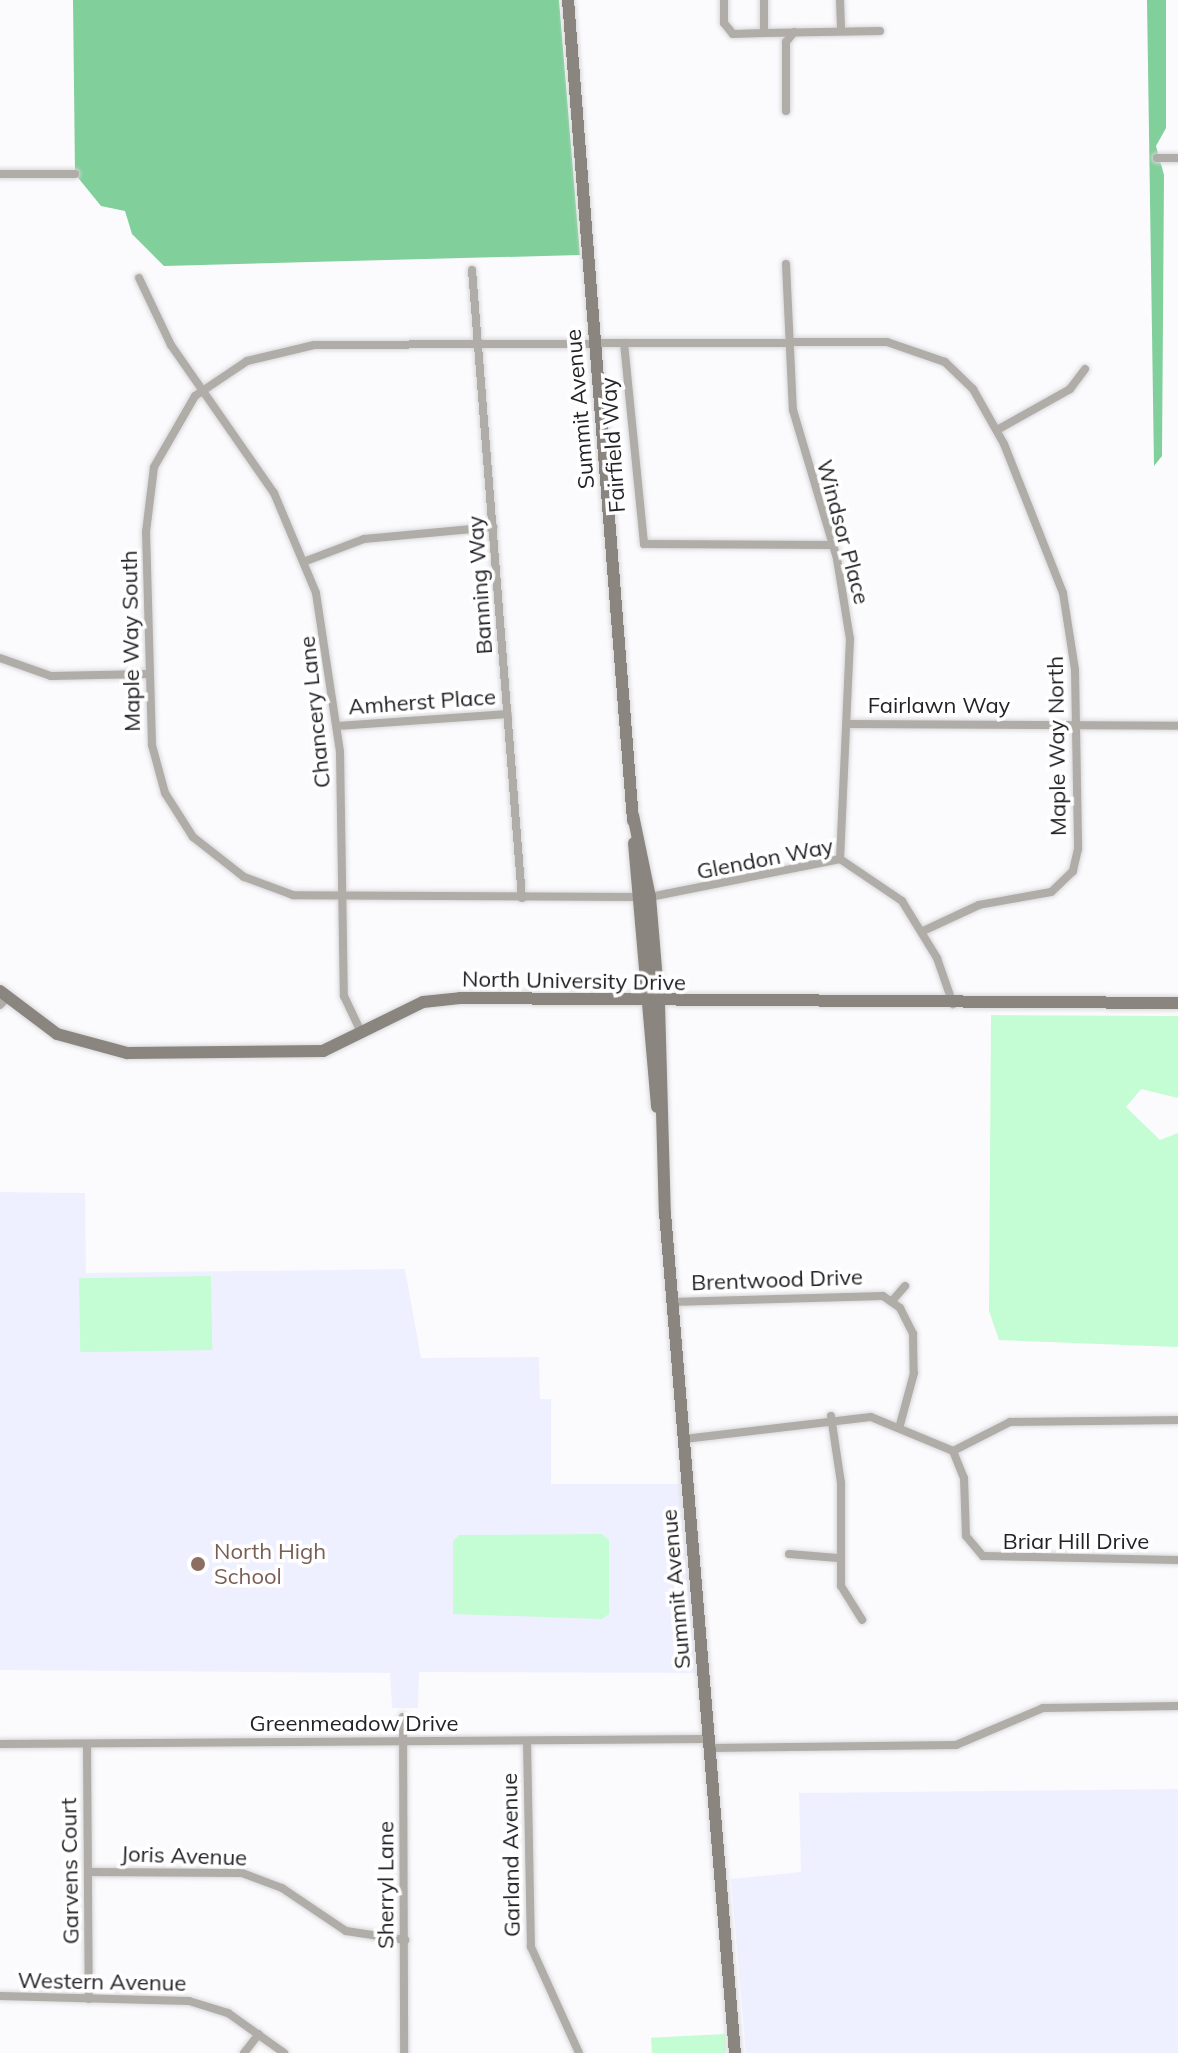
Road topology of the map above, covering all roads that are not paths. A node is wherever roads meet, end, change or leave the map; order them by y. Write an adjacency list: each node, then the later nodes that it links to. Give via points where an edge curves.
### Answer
1 (568, 0): 18 (main road, Summit Avenue)
2 (724, 0): 8 (street, via 724,23 733,34)
3 (764, 0): 8 (street)
4 (840, 0): 5 (street)
5 (841, 31): 6 (street); 7 (street)
6 (880, 31)
7 (794, 32): 8 (street); 9 (street, via 786,42)
8 (764, 33)
9 (786, 111)
10 (1157, 158): 11 (street)
11 (1178, 158)
12 (0, 174): 13 (street)
13 (75, 174)
14 (786, 264): 17 (street, Windsor Place)
15 (472, 270): 20 (street, Banning Way)
16 (142, 282): 22 (street, Chancery Lane, via 156,320)
17 (787, 342): 19 (street, Maple Way North); 23 (street, Maple Way North, via 887,342 927,352 965,379); 25 (street, Windsor Place, via 800,444)
18 (593, 343): 19 (street, Maple Way North); 20 (street, Maple Way South); 35 (main road, Summit Avenue)
19 (624, 343): 25 (street, Fairfield Way, via 644,544)
20 (479, 344): 22 (street, Maple Way South, via 292,347 247,361); 24 (street, Banning Way)
21 (1085, 369): 23 (street, via 1070,389)
22 (203, 389): 26 (street, Chancery Lane, via 274,493); 28 (street, Maple Way South, via 175,422 151,478)
23 (997, 430): 30 (street, Maple Way North, via 1063,593)
24 (493, 527): 26 (street, via 364,539); 29 (street, Banning Way)
25 (833, 545): 31 (street, Windsor Place, via 850,639)
26 (306, 561): 32 (street, Chancery Lane, via 329,648)
27 (0, 658): 28 (street, via 51,676)
28 (147, 674): 36 (street, Maple Way South, via 157,769 193,837 231,869 269,888)
29 (508, 714): 32 (street, Amherst Place); 37 (street, Banning Way)
30 (1077, 723): 31 (street, Fairlawn Way); 33 (street, Fairlawn Way); 38 (street, Maple Way North, via 1078,849 1065,882 1046,893 979,905)
31 (850, 724): 34 (street, Windsor Place)
32 (338, 726): 36 (street, Chancery Lane)
33 (1178, 726)
34 (840, 859): 35 (street, Glendon Way); 38 (street, Glendon Way, via 884,882)
35 (644, 897): 37 (street, Maple Way South); 41 (main road, Summit Avenue); 42 (main road, Summit Avenue)
36 (343, 898): 37 (street, Maple Way South); 44 (street, Chancery Lane, via 344,996)
37 (522, 898)
38 (923, 931): 43 (street, Glendon Way)
39 (2, 998): 44 (main road, North University Drive, via 57,1034 127,1053 312,1053)
40 (1178, 1003): 43 (main road, North University Drive)
41 (643, 1004): 42 (main road, North University Drive); 44 (main road, North University Drive, via 439,999); 45 (main road, Summit Avenue)
42 (659, 1004): 43 (main road, North University Drive); 45 (main road, Summit Avenue)
43 (953, 1004)
44 (362, 1034)
45 (660, 1122): 48 (main road, Summit Avenue)
46 (905, 1286): 47 (street)
47 (892, 1301): 48 (street, Brentwood Drive, via 854,1293 822,1300); 51 (street, Brentwood Drive, via 914,1344)
48 (672, 1302): 52 (main road, Summit Avenue)
49 (831, 1416): 51 (street); 52 (street); 55 (street, via 842,1497)
50 (1178, 1420): 53 (street, via 998,1424)
51 (900, 1425): 53 (street)
52 (684, 1439): 64 (main road, Summit Avenue)
53 (953, 1451): 56 (street, Briar Hill Drive, via 964,1478 966,1536 983,1556)
54 (789, 1554): 55 (street)
55 (838, 1558): 57 (street, via 841,1586)
56 (1178, 1560)
57 (862, 1620)
58 (1178, 1706): 64 (street, Greenmeadow Drive, via 1043,1708 956,1745)
59 (403, 1717): 61 (street, Sherryl Lane)
60 (527, 1741): 61 (street, Greenmeadow Drive); 64 (street, Greenmeadow Drive); 73 (street, Garland Avenue, via 531,1947)
61 (403, 1742): 63 (street, Greenmeadow Drive); 66 (street, Sherryl Lane)
62 (0, 1744): 63 (street, Greenmeadow Drive)
63 (87, 1744): 65 (street, Garvens Court)
64 (709, 1744): 74 (main road, Summit Avenue)
65 (88, 1872): 66 (street, Joris Avenue, via 242,1873 282,1888 346,1931); 68 (street, Garvens Court)
66 (405, 1940): 72 (street, Sherryl Lane)
67 (0, 1996): 68 (street, Western Avenue)
68 (89, 1999): 69 (street, Western Avenue, via 189,2001)
69 (259, 2034): 70 (street); 71 (street, Western Avenue)
70 (244, 2053)
71 (284, 2053)
72 (404, 2053)
73 (579, 2053)
74 (735, 2053)

